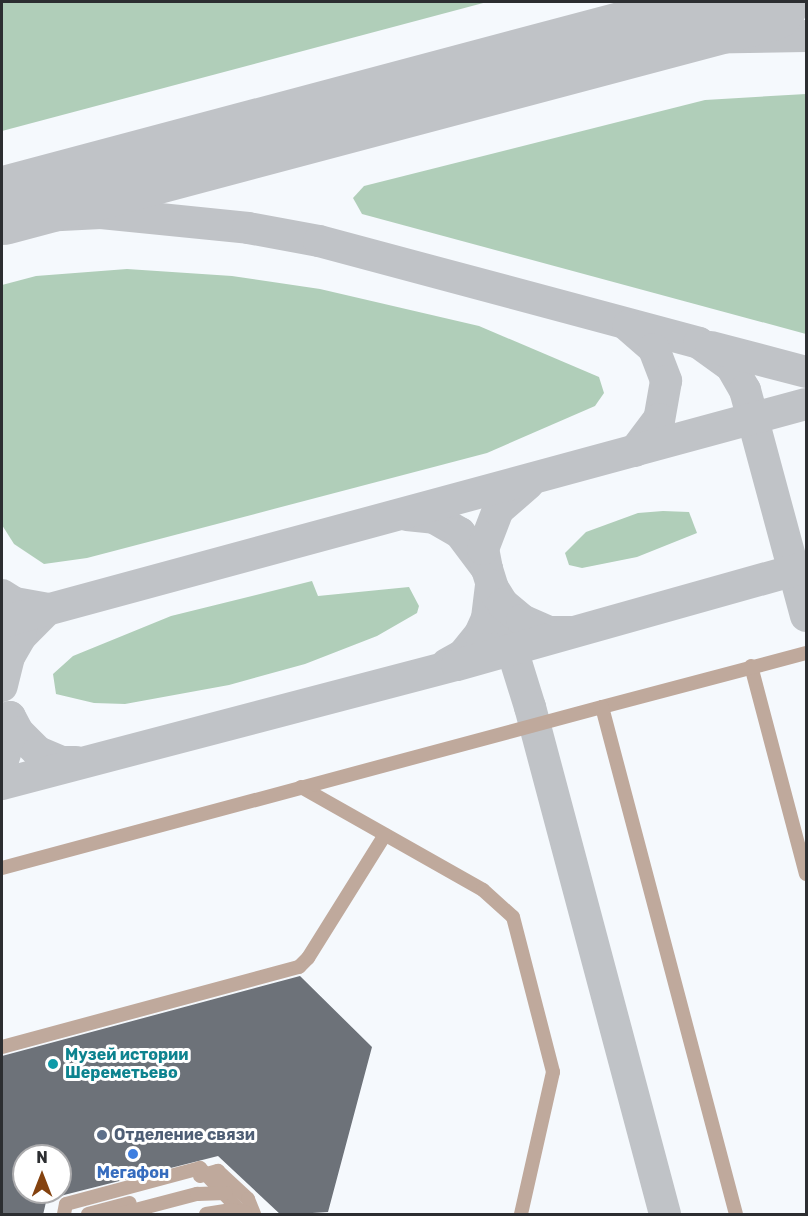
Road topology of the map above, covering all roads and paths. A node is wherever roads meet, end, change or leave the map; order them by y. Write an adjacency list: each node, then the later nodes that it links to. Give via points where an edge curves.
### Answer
1 (807, 652): 2 (street)
2 (751, 666): 3 (street); 7 (street)
3 (602, 707): 4 (street); 18 (street)
4 (301, 787): 5 (street); 6 (street)
5 (385, 835): 8 (street, via 319,942 299,967); 17 (street, via 483,890 513,917 553,1072)
6 (2, 868)
7 (807, 874)
8 (2, 1047)
9 (213, 1181): 10 (street); 11 (street, via 200,1168 66,1204); 13 (street)
10 (247, 1212): 12 (street, via 248,1199 218,1171 75,1210); 14 (street, via 241,1200 217,1191); 15 (street, via 227,1201 211,1201); 16 (street, via 230,1210)
11 (64, 1215)
12 (73, 1215)
13 (88, 1215)
14 (120, 1215)
15 (157, 1215)
16 (206, 1215)
17 (521, 1215)
18 (736, 1215)

